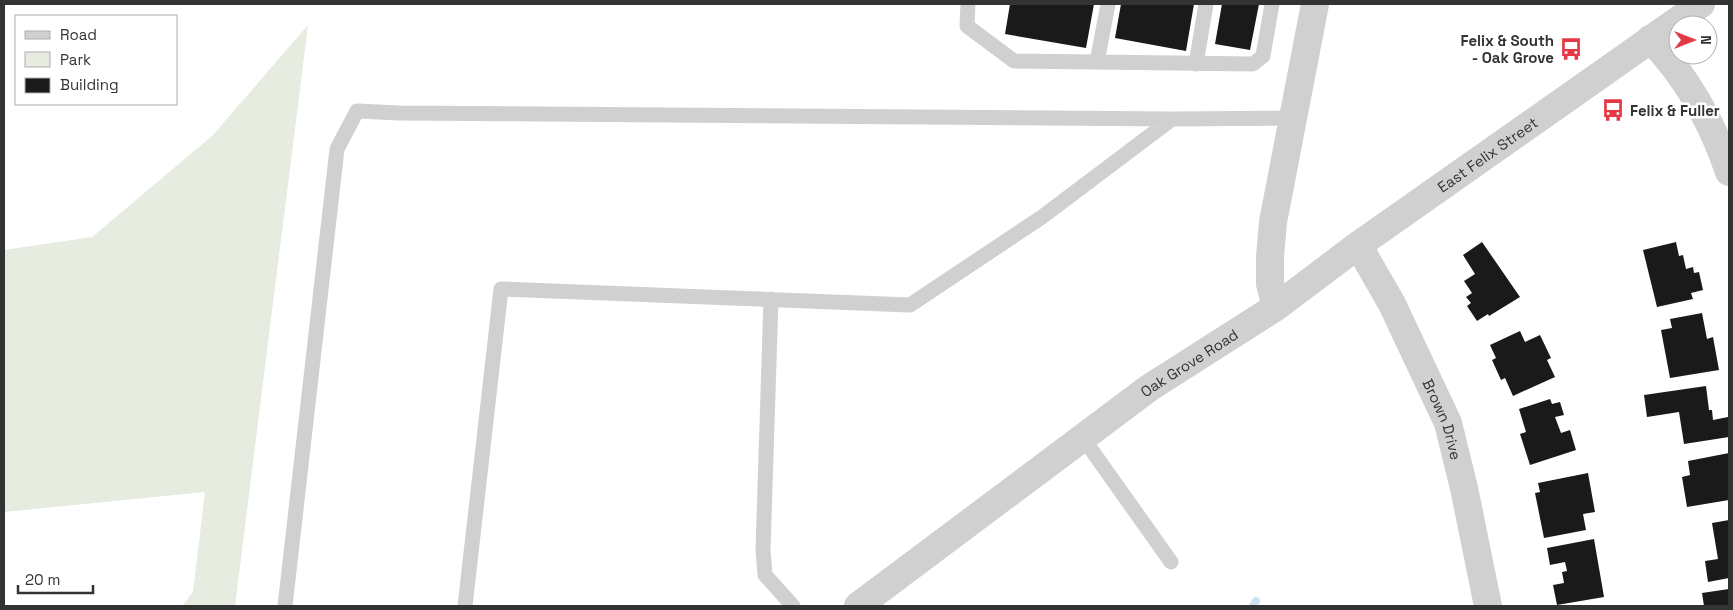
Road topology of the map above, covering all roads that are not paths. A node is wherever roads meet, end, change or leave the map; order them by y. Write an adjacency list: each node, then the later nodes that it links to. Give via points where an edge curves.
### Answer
1 (968, 4): 8 (lane, via 968,26 1014,61)
2 (1108, 4): 8 (lane)
3 (1206, 4): 9 (lane)
4 (1272, 4): 9 (lane, via 1263,56 1253,64)
5 (1315, 4): 10 (street)
6 (1701, 4): 7 (street, East Felix Street)
7 (1650, 39): 12 (street, via 1697,101); 13 (street, East Felix Street)
8 (1097, 62): 9 (lane)
9 (1196, 64)
10 (1293, 118): 11 (lane); 15 (street, via 1273,222 1270,284)
11 (1172, 119): 14 (lane, via 1042,217 910,305); 18 (lane, via 357,111 337,149)
12 (1729, 172)
13 (1357, 246): 15 (street, East Felix Street); 22 (street, Brown Drive, via 1392,304 1448,423)
14 (771, 299): 19 (lane, via 501,289); 20 (lane, via 764,575)
15 (1276, 307): 16 (street, Oak Grove Road, via 1149,388)
16 (1083, 438): 17 (lane); 21 (street, Oak Grove Road)
17 (1171, 562)
18 (285, 606)
19 (465, 606)
20 (793, 606)
21 (858, 606)
22 (1488, 606)

